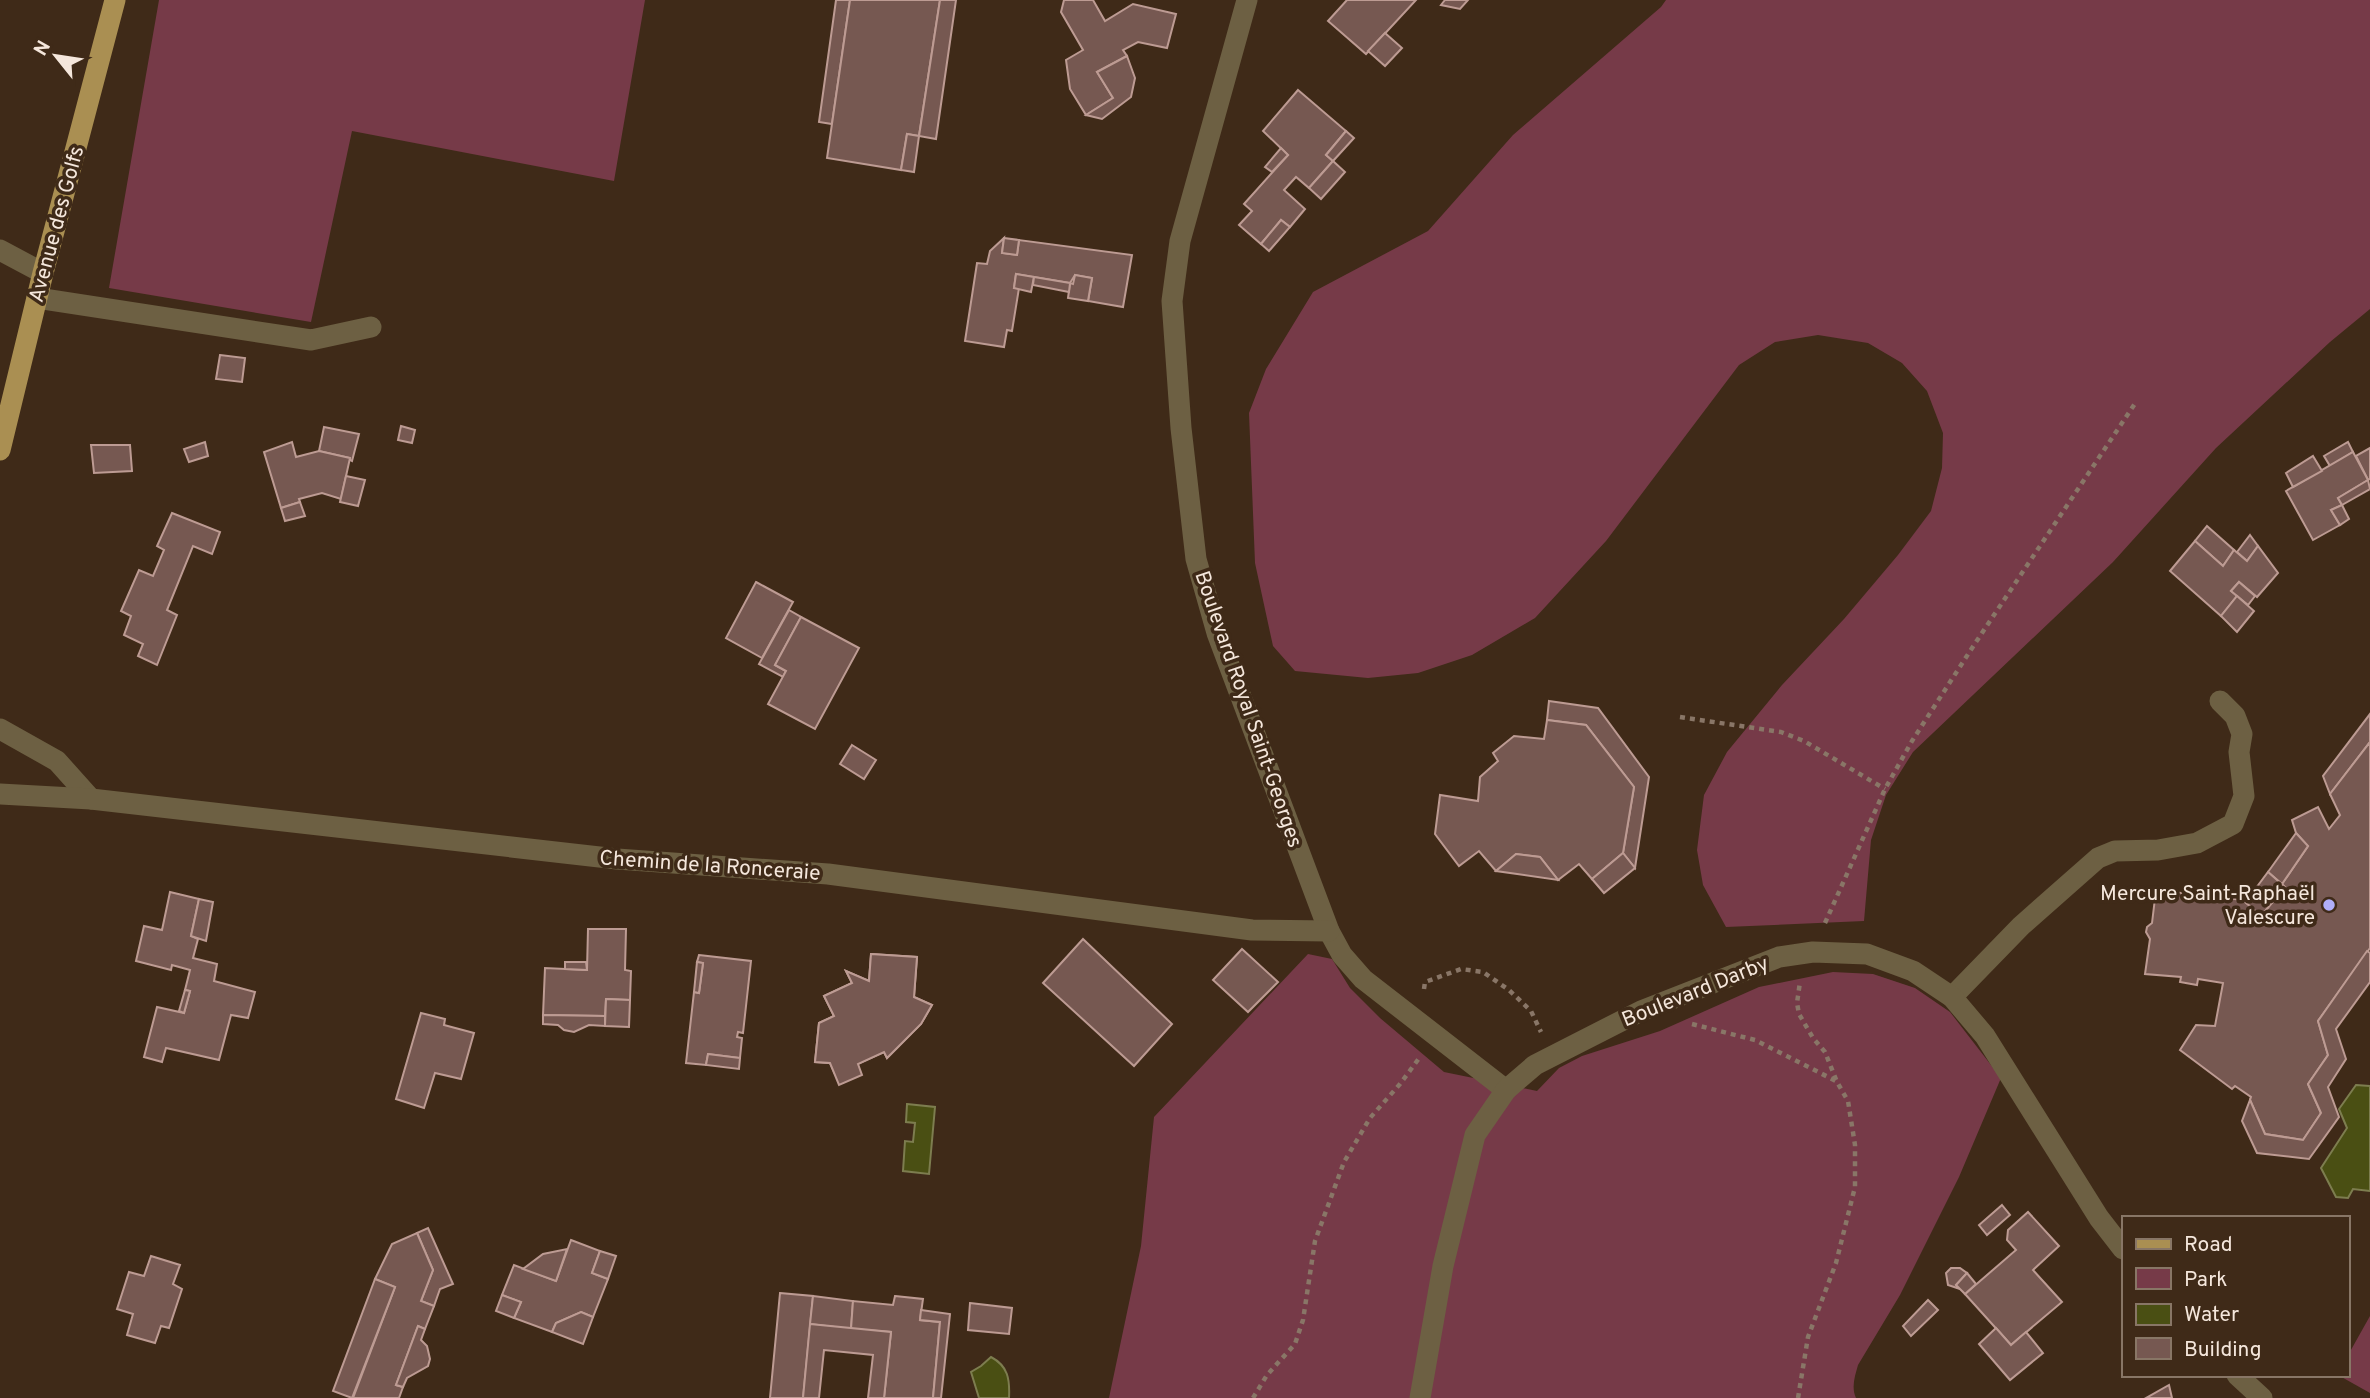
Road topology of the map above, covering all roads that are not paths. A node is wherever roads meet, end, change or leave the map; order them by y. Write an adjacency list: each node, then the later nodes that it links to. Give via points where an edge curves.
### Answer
1 (115, 0): 4 (main road, Avenue des Golfs)
2 (1247, 0): 12 (street, Boulevard Royal Saint-Georges, via 1180,241 1172,301 1181,428 1196,559 1217,633)
3 (0, 250): 4 (street)
4 (43, 272): 5 (main road, Avenue des Golfs)
5 (37, 298): 6 (street, via 311,340); 7 (main road, Avenue des Golfs)
6 (371, 327)
7 (0, 450)
8 (2220, 701): 13 (street, via 2235,716 2242,734 2239,752 2244,796 2233,824 2197,843 2115,851 2098,858 2021,926)
9 (0, 729): 11 (street, via 57,761)
10 (0, 793): 11 (street, Chemin de la Ronceraie)
11 (91, 799): 12 (street, Chemin de la Ronceraie, via 617,859 828,874 1252,930)
12 (1329, 931): 14 (street, Boulevard Royal Saint-Georges, via 1363,979)
13 (1952, 997): 14 (street, Boulevard Darby, via 1913,971 1867,954 1813,952 1769,960 1641,1011 1535,1065); 15 (street, Boulevard Darby, via 1985,1036)
14 (1506, 1090): 17 (street, Boulevard Darby, via 1475,1135 1443,1266)
15 (2122, 1248)
16 (2239, 1377): 18 (street)
17 (1420, 1398)
18 (2262, 1398)

